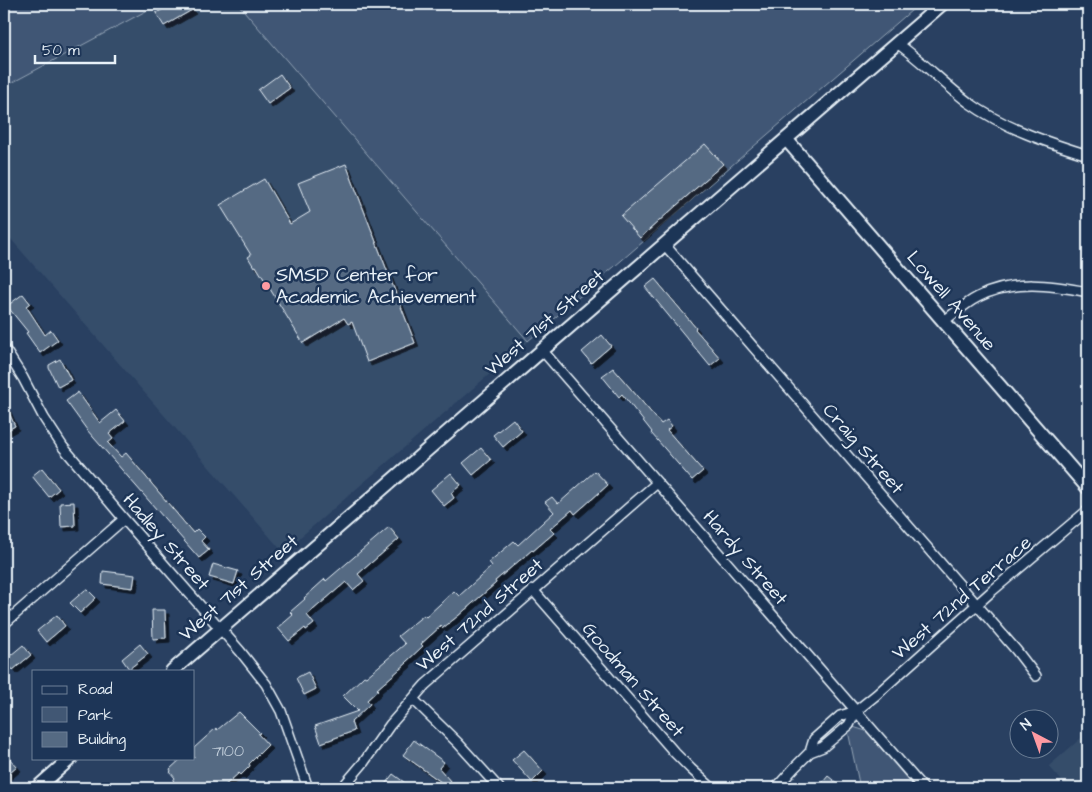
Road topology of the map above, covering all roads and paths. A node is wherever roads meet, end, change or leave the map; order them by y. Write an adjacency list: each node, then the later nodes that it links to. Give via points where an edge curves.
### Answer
1 (942, 4): 2 (street, West 71st Street)
2 (897, 43): 3 (street, West 71st Street); 4 (street, via 946,85 1001,122 1036,138)
3 (786, 139): 5 (street, West 71st Street); 7 (street, Lowell Avenue)
4 (1088, 155)
5 (664, 244): 9 (street, West 71st Street); 15 (street, Craig Street)
6 (1088, 292): 7 (street, via 1046,285 1003,288 978,297)
7 (944, 321): 11 (street, Lowell Avenue)
8 (4, 348): 13 (street, Hadley Street, via 63,447)
9 (542, 350): 10 (street, Hardy Street); 17 (street, West 71st Street)
10 (657, 482): 14 (street, West 72nd Street); 21 (street, Hardy Street)
11 (1088, 488)
12 (1088, 510): 15 (street, West 72nd Terrace)
13 (124, 520): 16 (street); 17 (street, Hadley Street)
14 (533, 590): 20 (street, West 72nd Street); 27 (street, Goodman Street, via 690,770)
15 (977, 606): 19 (street, Craig Street); 21 (street, West 72nd Terrace)
16 (4, 624)
17 (220, 629): 18 (street, West 71st Street); 24 (street, Hadley Street, via 254,668 281,711)
18 (173, 670)
19 (1036, 676)
20 (413, 699): 25 (street, West 72nd Street); 26 (street)
21 (856, 710): 28 (street, West 72nd Terrace, via 849,725 823,747 810,752); 29 (street, Hardy Street)
22 (69, 760): 23 (street)
23 (37, 788)
24 (308, 788)
25 (342, 788)
26 (499, 788)
27 (712, 788)
28 (776, 788)
29 (923, 788)

